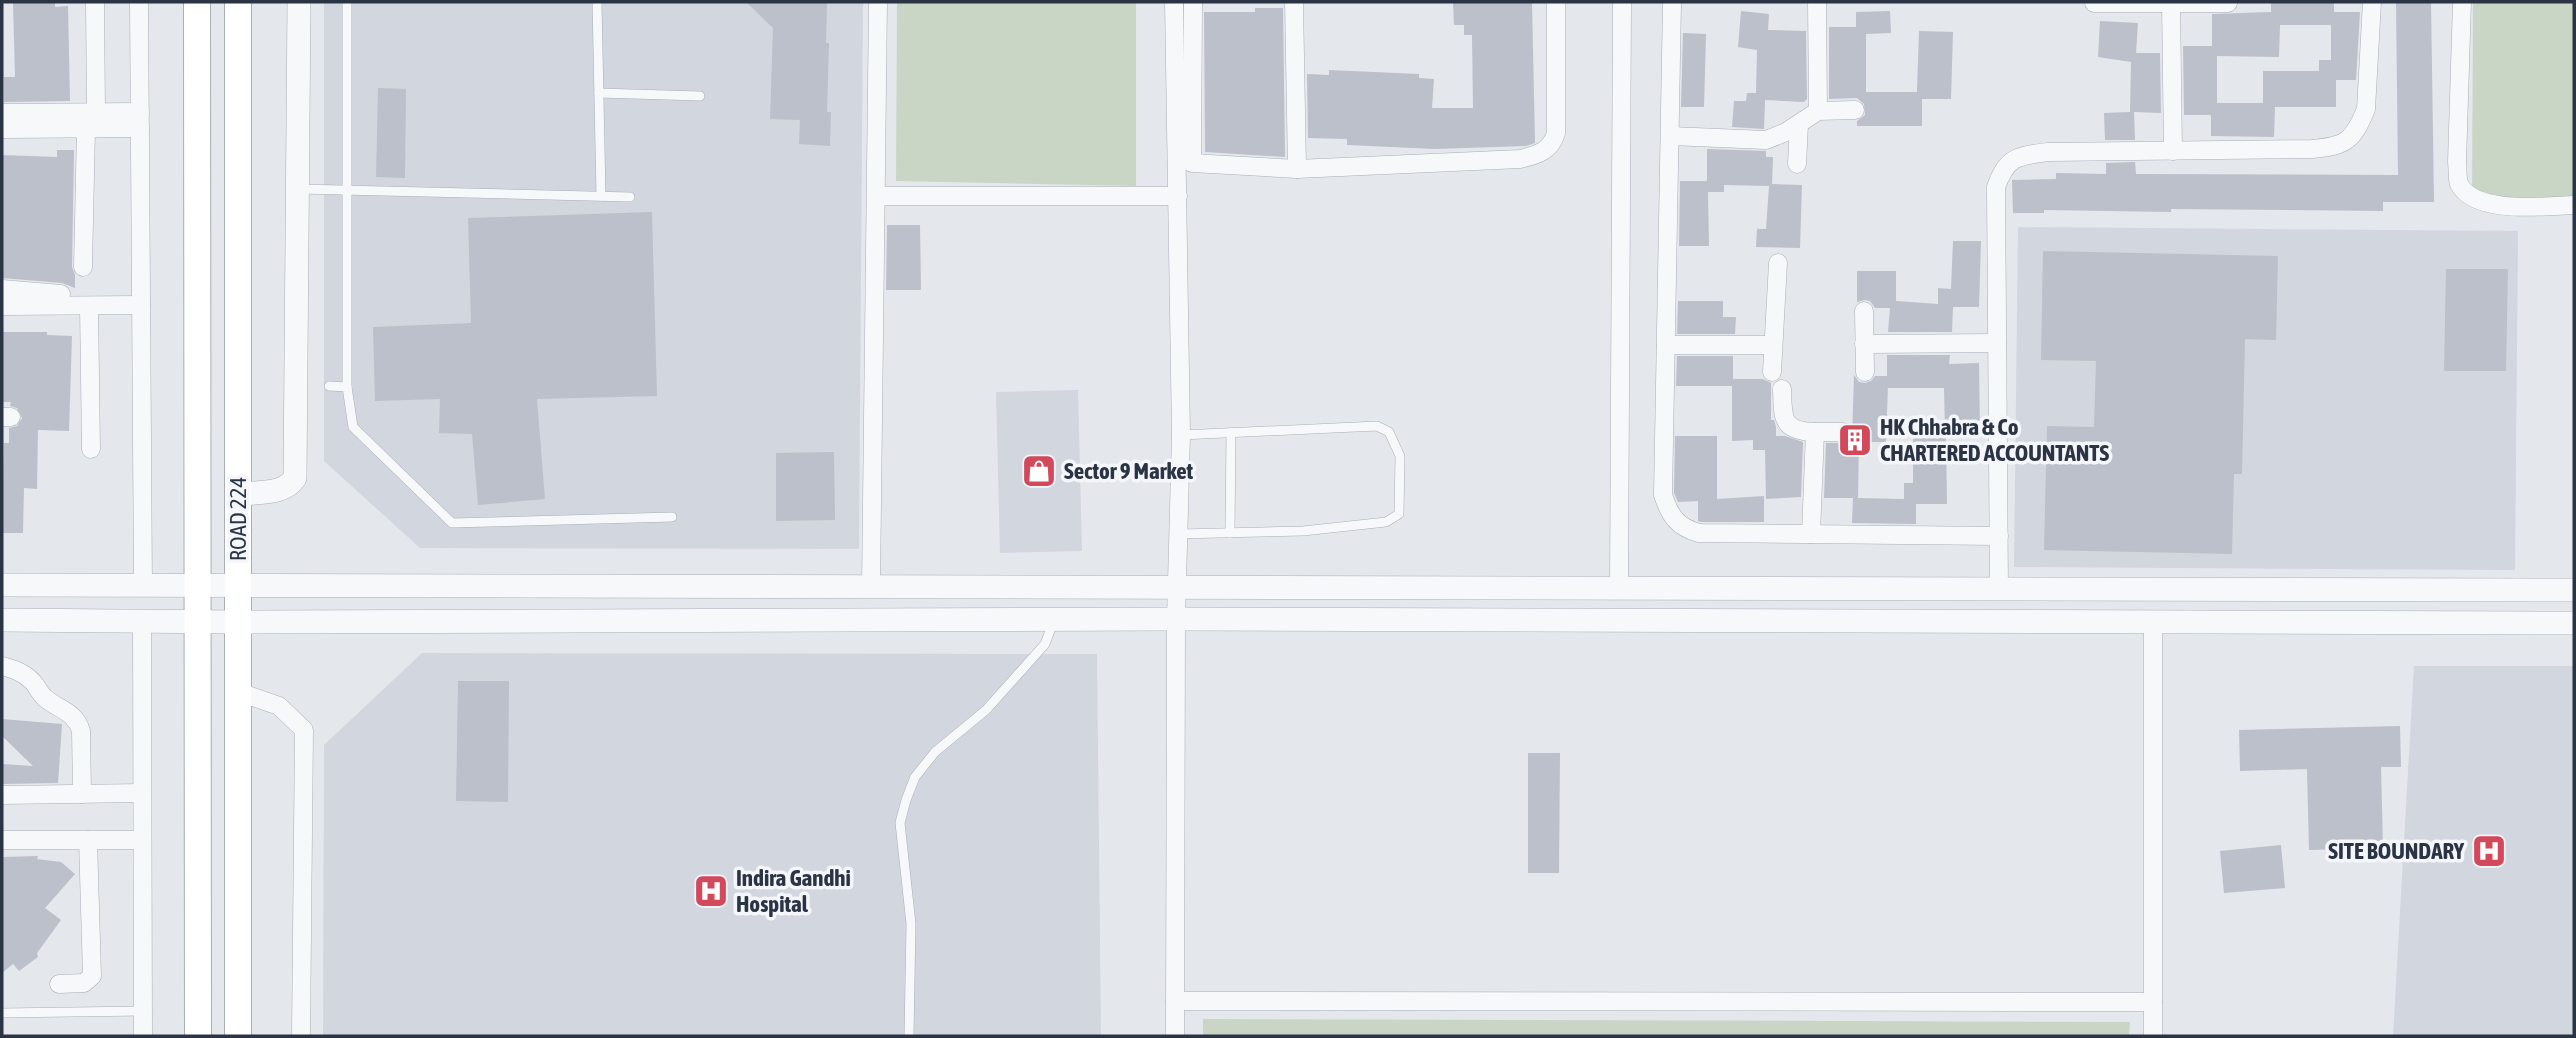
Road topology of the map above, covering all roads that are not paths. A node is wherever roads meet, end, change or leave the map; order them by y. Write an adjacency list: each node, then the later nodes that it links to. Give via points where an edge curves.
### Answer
1 (94, 2): 26 (street)
2 (139, 2): 27 (street)
3 (197, 2): 72 (main road, ROAD 224)
4 (238, 2): 64 (main road, ROAD 224)
5 (299, 2): 35 (street)
6 (347, 2): 36 (lane)
7 (597, 2): 21 (lane)
8 (878, 2): 38 (street)
9 (1174, 2): 39 (street)
10 (1194, 2): 34 (street, via 1192,163)
11 (1294, 2): 34 (street)
12 (1556, 2): 34 (street, via 1556,133 1547,149 1520,159)
13 (1622, 2): 76 (street)
14 (1672, 2): 31 (street)
15 (1817, 2): 24 (street)
16 (2372, 2): 32 (street, via 2366,109 2348,141 2312,149)
17 (2462, 2): 41 (street, via 2459,184 2476,201 2503,206)
18 (2094, 3): 20 (street)
19 (2228, 3): 20 (street)
20 (2171, 4): 32 (street)
21 (599, 93): 22 (lane); 37 (lane)
22 (700, 96)
23 (1855, 110): 24 (street)
24 (1818, 111): 28 (street)
25 (2, 113): 26 (street)
26 (96, 113): 27 (street)
27 (140, 120): 30 (street); 46 (street)
28 (1799, 124): 31 (street, via 1766,140); 33 (street)
29 (2, 129): 30 (street)
30 (86, 129): 43 (street)
31 (1671, 136): 52 (street)
32 (2173, 150): 50 (street, via 2048,152 2024,155 2004,167 1996,187)
33 (1797, 164)
34 (1297, 169)
35 (299, 189): 36 (lane); 64 (street, via 295,478 281,490)
36 (345, 190): 37 (lane); 57 (lane)
37 (601, 196): 40 (lane)
38 (876, 196): 39 (street); 74 (street)
39 (1178, 196): 62 (street)
40 (630, 197)
41 (2574, 205)
42 (1778, 263): 53 (street)
43 (83, 267)
44 (2, 289): 45 (street)
45 (61, 294)
46 (141, 305): 48 (street); 71 (street)
47 (2, 306): 48 (street)
48 (89, 306): 63 (street)
49 (1864, 311): 51 (street)
50 (1997, 343): 51 (street); 69 (street)
51 (1864, 344): 55 (street)
52 (1666, 345): 53 (street); 68 (street, via 1663,495 1670,515 1683,529 1699,533)
53 (1773, 345): 54 (street)
54 (1772, 372)
55 (1865, 372)
56 (329, 386): 57 (lane)
57 (347, 387): 65 (lane, via 354,427 452,523)
58 (1782, 389): 59 (street, via 1786,423)
59 (1815, 432): 60 (street); 68 (street)
60 (1843, 432)
61 (1231, 433): 62 (lane); 66 (lane); 66 (lane, via 1377,426 1389,432 1400,456 1399,514 1386,522)
62 (1181, 435): 67 (street)
63 (91, 449)
64 (238, 494): 73 (main road, ROAD 224)
65 (672, 517)
66 (1230, 533): 67 (lane)
67 (1179, 534): 75 (street)
68 (1811, 534): 69 (street)
69 (1999, 537): 77 (street)
70 (2, 585): 71 (street)
71 (143, 586): 72 (street)
72 (196, 586): 73 (street); 83 (main road, ROAD 224)
73 (239, 586): 74 (street); 84 (main road, ROAD 224)
74 (871, 586): 75 (street)
75 (1177, 587): 76 (street); 80 (street)
76 (1619, 588): 77 (street)
77 (1999, 589): 78 (street)
78 (2574, 590)
79 (1054, 619): 80 (street); 84 (street); 104 (lane, via 1045,644 986,710 935,752 915,776 906,800 900,823 911,924)
80 (1176, 619): 85 (street); 96 (street)
81 (2, 620): 82 (street)
82 (142, 621): 83 (street); 89 (street)
83 (196, 621): 84 (street); 101 (main road, ROAD 224)
84 (239, 622): 88 (main road, ROAD 224)
85 (2153, 622): 86 (street); 97 (street)
86 (2574, 623)
87 (2, 666): 90 (street, via 19,671 51,704 79,723)
88 (239, 692): 102 (main road, ROAD 224); 103 (street, via 279,706 304,730)
89 (142, 793): 90 (street); 94 (street)
90 (82, 794): 91 (street)
91 (2, 795)
92 (2, 840): 93 (street)
93 (88, 840): 94 (street); 95 (street, via 92,976 84,983)
94 (142, 840): 98 (street)
95 (59, 984)
96 (1175, 1001): 97 (street); 105 (street)
97 (2154, 1002): 106 (street)
98 (143, 1011): 99 (lane); 100 (street)
99 (2, 1013)
100 (143, 1036)
101 (198, 1036)
102 (238, 1036)
103 (301, 1036)
104 (909, 1036)
105 (1175, 1036)
106 (2153, 1036)

